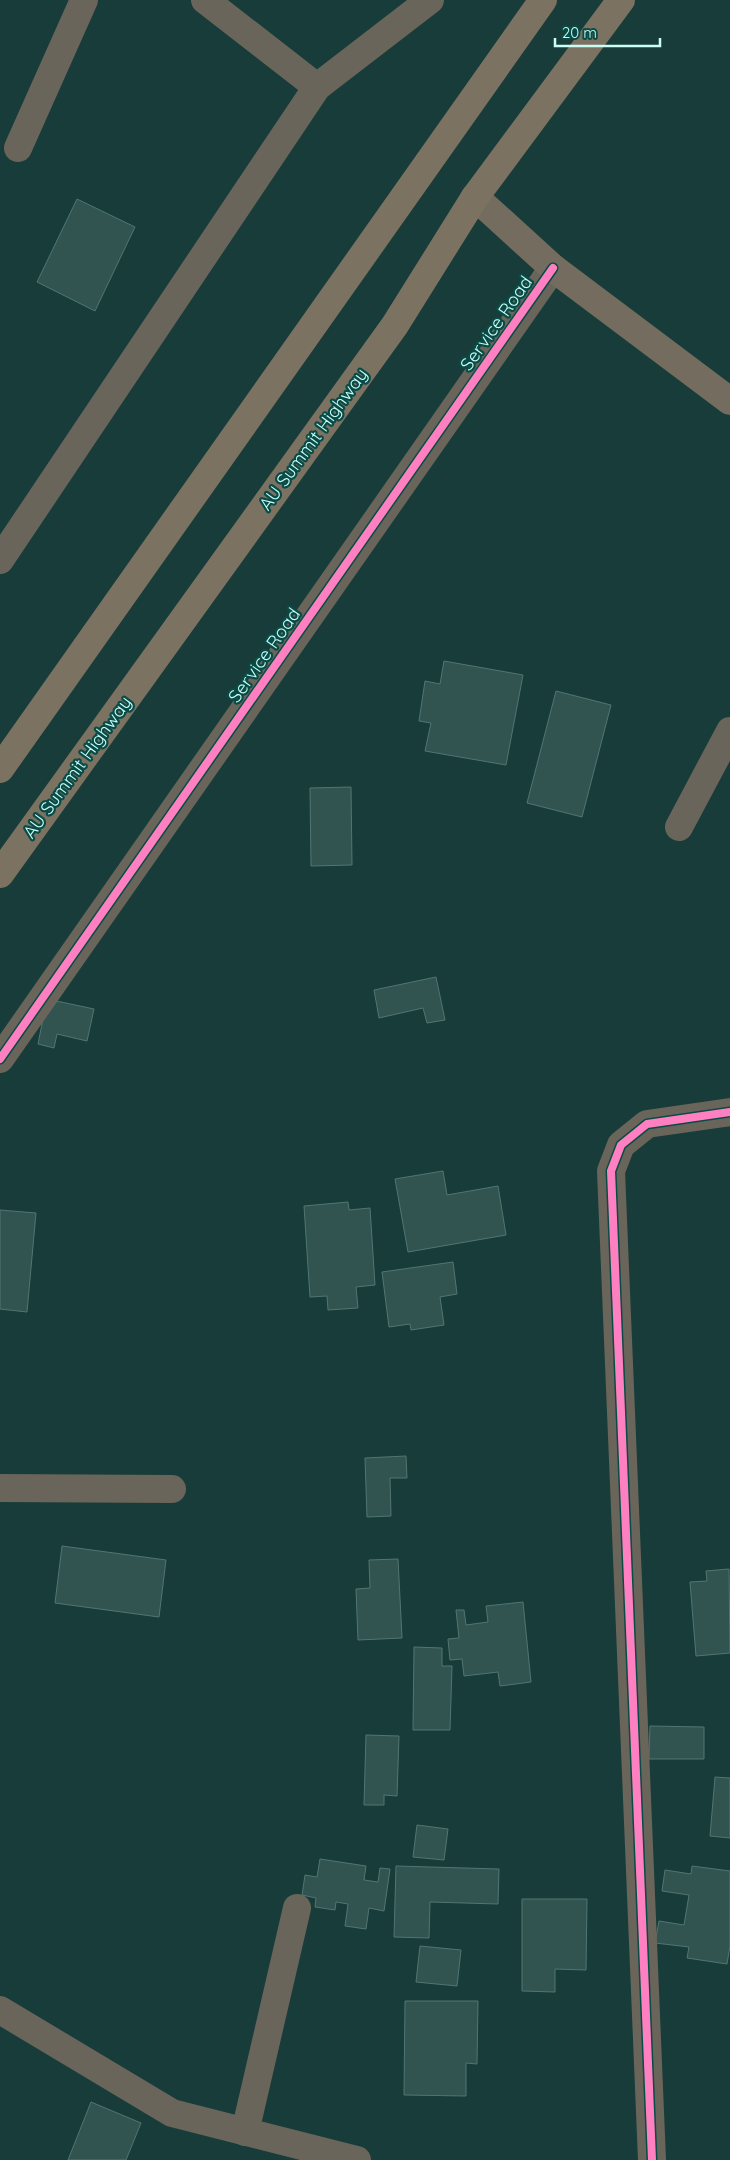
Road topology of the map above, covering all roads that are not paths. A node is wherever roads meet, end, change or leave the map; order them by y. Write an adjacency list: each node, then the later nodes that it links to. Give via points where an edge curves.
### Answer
1 (84, 0): 7 (street)
2 (205, 0): 6 (street)
3 (430, 0): 6 (street)
4 (543, 0): 13 (main road)
5 (621, 0): 8 (main road, AU Summit Highway)
6 (317, 87): 11 (street)
7 (18, 148)
8 (475, 197): 9 (street); 15 (main road, AU Summit Highway, via 395,325)
9 (553, 268): 10 (street); 16 (street, Service Road)
10 (730, 401)
11 (0, 560)
12 (730, 730): 14 (street)
13 (0, 769)
14 (679, 827)
15 (0, 874)
16 (0, 1059)
17 (730, 1112): 24 (street, via 647,1124 621,1145 611,1171)
18 (0, 1488): 19 (street)
19 (172, 1489)
20 (297, 1908): 22 (street)
21 (0, 2010): 22 (street, via 172,2114)
22 (245, 2132): 23 (street)
23 (357, 2160)
24 (652, 2160)

